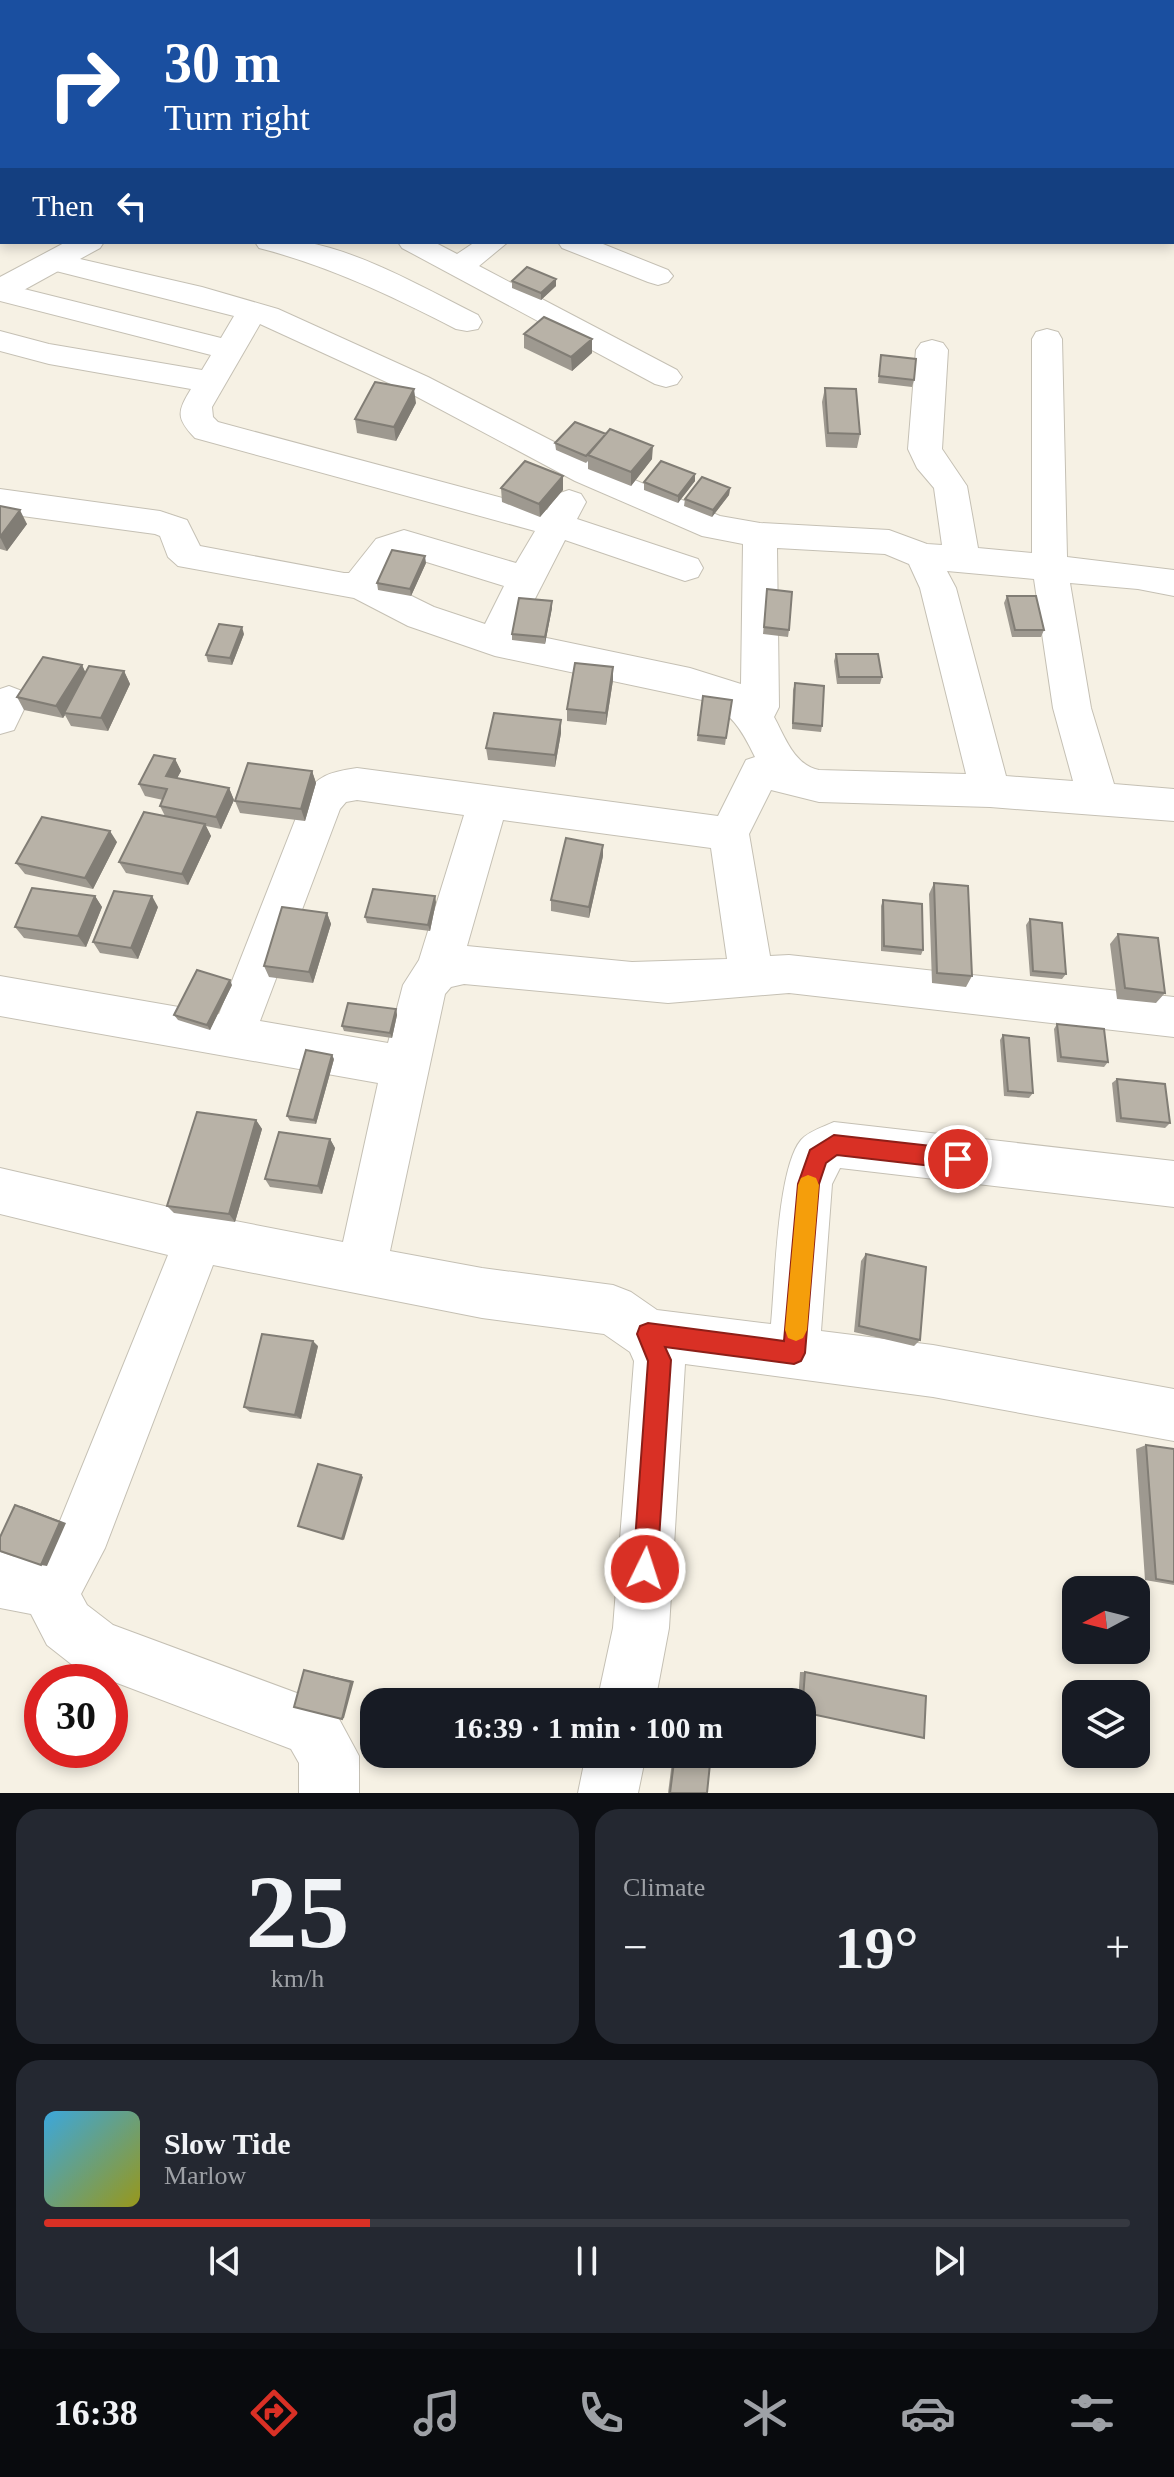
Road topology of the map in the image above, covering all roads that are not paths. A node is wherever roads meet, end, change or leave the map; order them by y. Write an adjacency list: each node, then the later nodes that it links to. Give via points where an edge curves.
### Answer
1 (86, 244): 6 (street)
2 (276, 244): 11 (street, via 347,265)
3 (416, 244): 7 (street)
4 (491, 244): 7 (street)
5 (577, 244): 8 (street)
6 (54, 262): 9 (street); 10 (street)
7 (460, 266): 16 (street)
8 (658, 276)
9 (0, 291): 14 (street)
10 (252, 311): 14 (street); 18 (street, via 417,384)
11 (467, 322)
12 (1047, 339): 25 (street)
13 (0, 341): 17 (street)
14 (230, 350): 17 (street)
15 (932, 350): 23 (street, via 925,449 950,486)
16 (666, 377)
17 (211, 382): 20 (street, via 196,407 197,420 207,430)
18 (587, 473): 20 (street); 21 (street, via 714,527)
19 (0, 501): 28 (street, via 160,523 175,529 180,548 190,557)
20 (555, 524): 24 (street); 26 (street)
21 (760, 535): 22 (street, via 889,542); 30 (street)
22 (922, 556): 23 (street); 32 (street, via 938,588)
23 (962, 559): 25 (street)
24 (685, 568)
25 (1050, 568): 27 (street); 33 (street, via 1070,697)
26 (525, 579): 28 (street, via 404,542 381,551); 29 (street)
27 (1174, 583)
28 (359, 585): 29 (street, via 385,601)
29 (495, 642): 31 (street, via 731,695)
30 (760, 707)
31 (796, 780): 32 (street, via 819,786); 36 (street, via 760,771)
32 (990, 791): 33 (street)
33 (1098, 799): 35 (street)
34 (488, 802): 36 (street); 38 (street); 41 (street, via 357,784 334,788 323,800)
35 (1174, 805)
36 (729, 834): 37 (street)
37 (749, 959)
38 (438, 970): 40 (street, via 464,965 668,983 789,974); 42 (street, via 425,985)
39 (0, 996): 41 (street)
40 (1174, 1017)
41 (232, 1037): 42 (street)
42 (404, 1067): 46 (street)
43 (1174, 1184): 48 (street, via 834,1145 817,1157 808,1184)
44 (0, 1191): 45 (street)
45 (199, 1238): 46 (street); 50 (street, via 77,1548 63,1574)
46 (361, 1270): 47 (street, via 613,1310)
47 (648, 1334): 48 (street); 51 (street, via 660,1360 641,1628)
48 (794, 1353): 49 (street, via 933,1371)
49 (1174, 1415)
50 (23, 1582): 53 (street, via 95,1647 311,1727 329,1756)
51 (629, 1688)
52 (613, 1768): 54 (street)
53 (329, 1793)
54 (608, 1793)

